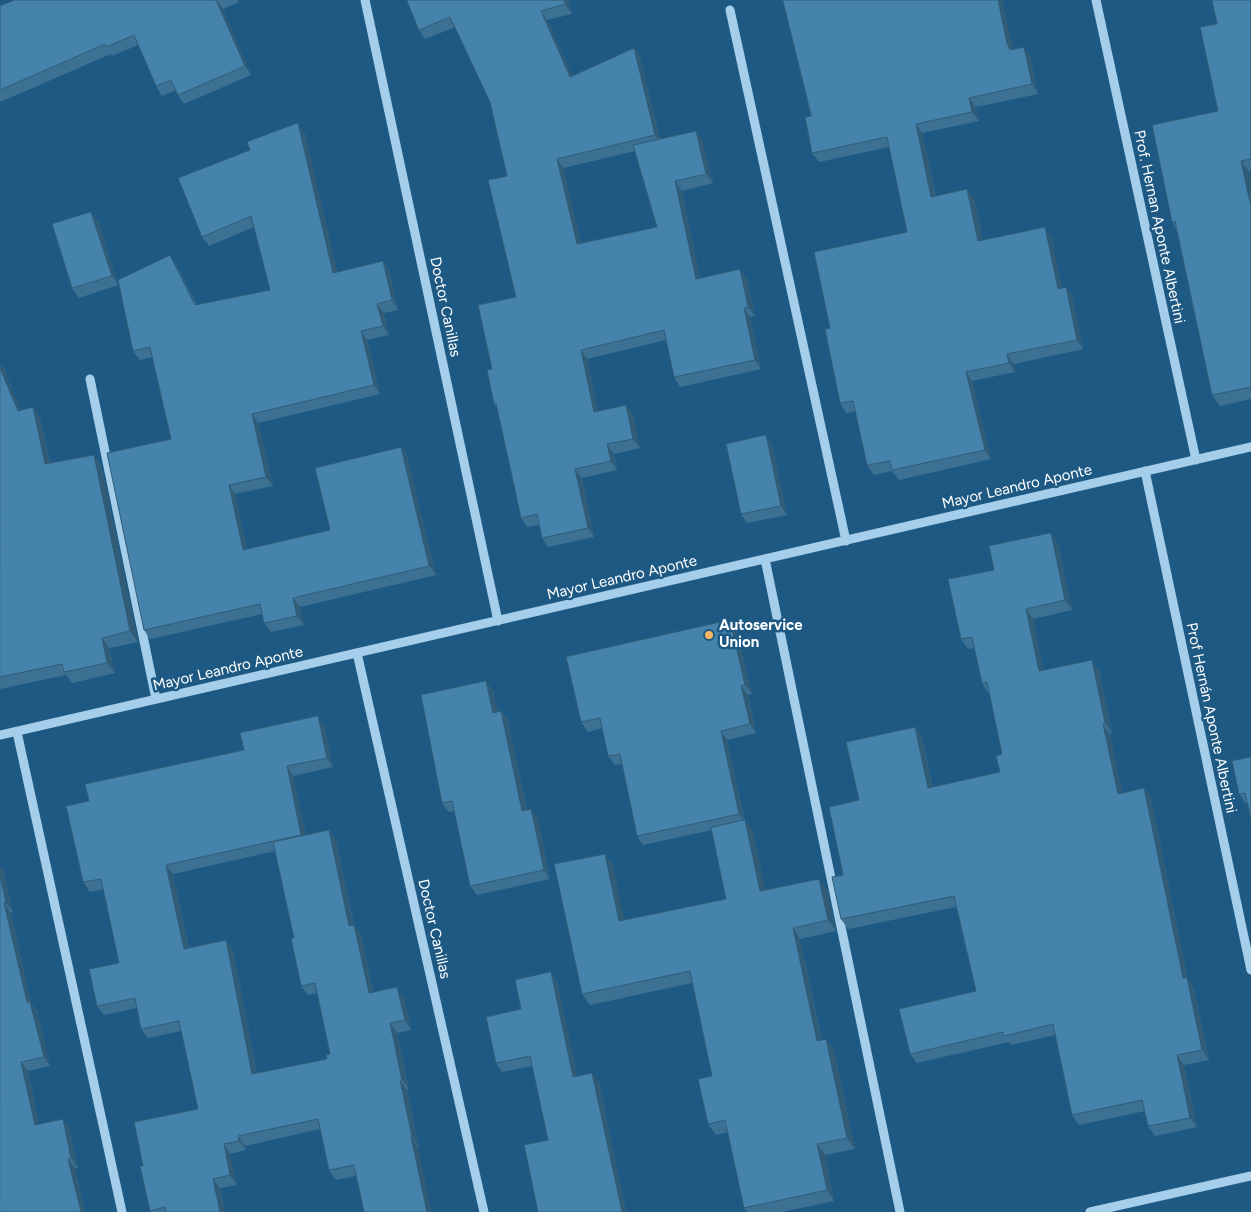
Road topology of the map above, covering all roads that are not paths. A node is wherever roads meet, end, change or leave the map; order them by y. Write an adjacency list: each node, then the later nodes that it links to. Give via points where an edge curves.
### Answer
1 (364, 0): 10 (street, Doctor Canillas)
2 (1096, 0): 6 (street, Prof. Hernan Aponte Albertini)
3 (730, 10): 8 (street)
4 (90, 379): 12 (street)
5 (1251, 447): 6 (street, Mayor Leandro Aponte)
6 (1196, 460): 7 (street, Mayor Leandro Aponte)
7 (1145, 471): 8 (street, Mayor Leandro Aponte); 15 (street, Prof Hernán Aponte Albertini)
8 (846, 540): 9 (street, Mayor Leandro Aponte)
9 (764, 559): 10 (street, Mayor Leandro Aponte); 19 (street)
10 (498, 621): 11 (street, Mayor Leandro Aponte)
11 (357, 653): 12 (street, Mayor Leandro Aponte); 18 (street, Doctor Canillas)
12 (156, 699): 13 (street, Mayor Leandro Aponte)
13 (17, 732): 14 (street, Mayor Leandro Aponte); 17 (street)
14 (0, 735)
15 (1251, 970)
16 (1251, 1176): 20 (street)
17 (122, 1212)
18 (484, 1212)
19 (900, 1212)
20 (1090, 1212)

